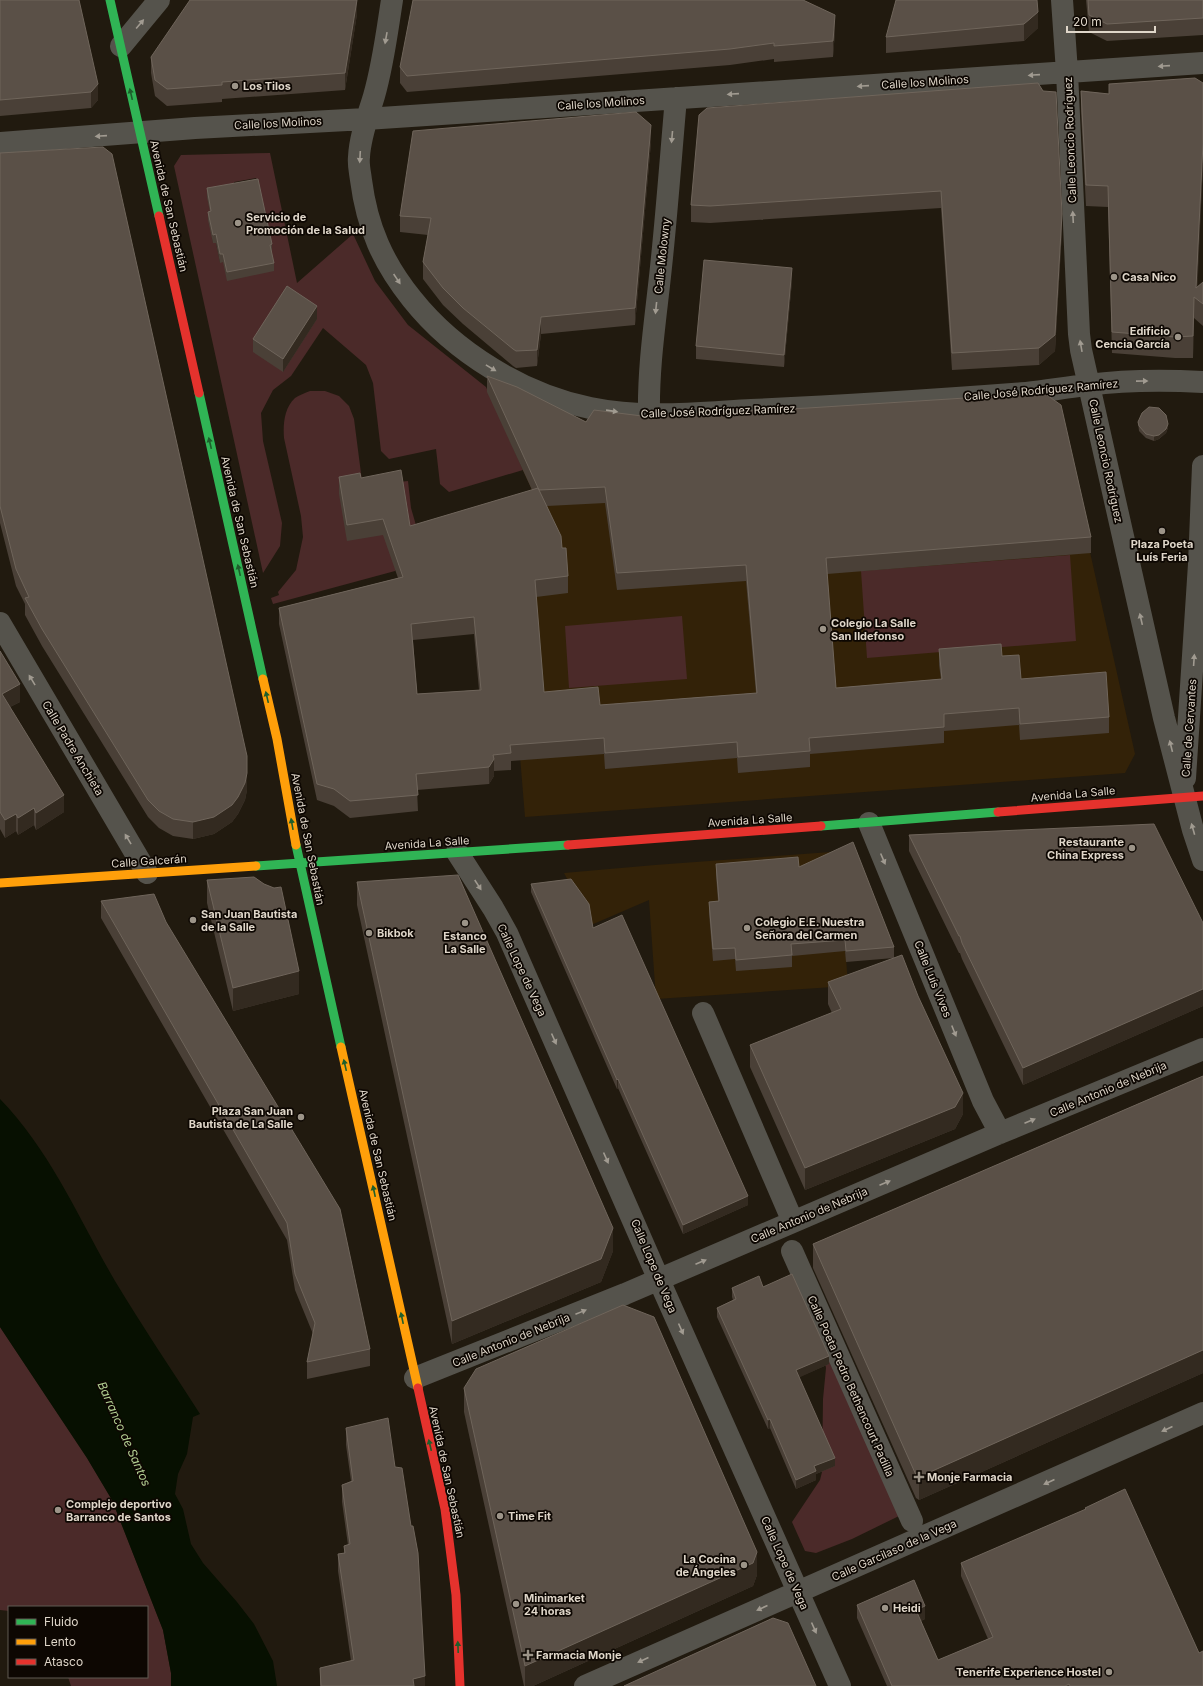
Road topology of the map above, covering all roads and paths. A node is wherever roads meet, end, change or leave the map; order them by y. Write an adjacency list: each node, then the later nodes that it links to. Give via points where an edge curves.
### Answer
1 (110, 0): 5 (street, Avenida de San Sebastián)
2 (159, 0): 5 (street, one-way to 2)
3 (392, 0): 9 (street, Calle José Rodríguez Ramírez, one-way to 9, via 379,75)
4 (1062, 0): 7 (street, Calle Leoncio Rodríguez)
5 (121, 46): 10 (street, Avenida de San Sebastián, one-way to 5)
6 (1203, 63): 7 (street, Calle los Molinos, one-way to 7)
7 (1067, 72): 8 (street, Calle los Molinos, one-way to 8); 13 (street, Calle Leoncio Rodríguez, one-way to 7, via 1079,334)
8 (676, 98): 9 (street, Calle los Molinos); 14 (street, Calle Molowny, one-way to 14, via 648,394)
9 (366, 119): 10 (street, Calle los Molinos); 14 (street, Calle José Rodríguez Ramírez, one-way to 14, via 359,158 362,192 371,230 404,290 429,318 474,358 508,378 565,402)
10 (140, 132): 11 (street, Calle los Molinos, one-way to 11); 22 (street, Avenida de San Sebastián, one-way to 10, via 277,739)
11 (0, 143)
12 (1203, 382): 13 (street, Calle José Rodríguez Ramírez, one-way to 12)
13 (1089, 384): 14 (street, Calle José Rodríguez Ramírez, via 1021,393); 18 (street, Calle Leoncio Rodríguez, one-way to 13, via 1164,718)
14 (649, 415)
15 (1203, 466): 16 (street, Calle de Cervantes)
16 (1201, 564): 18 (street, Calle de Cervantes, one-way to 16)
17 (0, 623): 23 (street, Calle Padre Anchieta, one-way to 17)
18 (1194, 796): 19 (street, Avenida La Salle); 21 (street, Calle Leoncio Rodríguez, one-way to 18)
19 (869, 823): 20 (street, Avenida La Salle); 27 (street, Calle Luís Vives, one-way to 27, via 983,1101)
20 (457, 852): 22 (street, Avenida La Salle); 30 (street, Calle Lope de Vega, one-way to 30, via 507,933)
21 (1203, 860)
22 (299, 863): 23 (street, Calle Galcerán); 31 (street, Avenida de San Sebastián, one-way to 22)
23 (148, 873): 24 (street, Calle Galcerán)
24 (0, 883)
25 (703, 1013): 28 (street)
26 (1203, 1049): 27 (street, Calle Antonio de Nebrija, one-way to 26)
27 (1000, 1133): 28 (street, Calle Antonio de Nebrija, one-way to 27)
28 (793, 1222): 30 (street, Calle Antonio de Nebrija, one-way to 28)
29 (792, 1251): 33 (street, Calle Poeta Pedro Bethencourt Padilla)
30 (659, 1280): 31 (street, Calle Antonio de Nebrija, one-way to 30); 34 (street, Calle Lope de Vega, one-way to 34)
31 (415, 1378): 35 (street, Avenida de San Sebastián, one-way to 31, via 456,1594 445,1509)
32 (1203, 1413): 34 (street, Calle Garcilaso de la Vega, one-way to 34)
33 (912, 1521)
34 (798, 1593): 36 (street, Calle Garcilaso de la Vega, one-way to 36); 37 (street, Calle Lope de Vega, one-way to 37)
35 (460, 1686)
36 (585, 1686)
37 (840, 1686)

